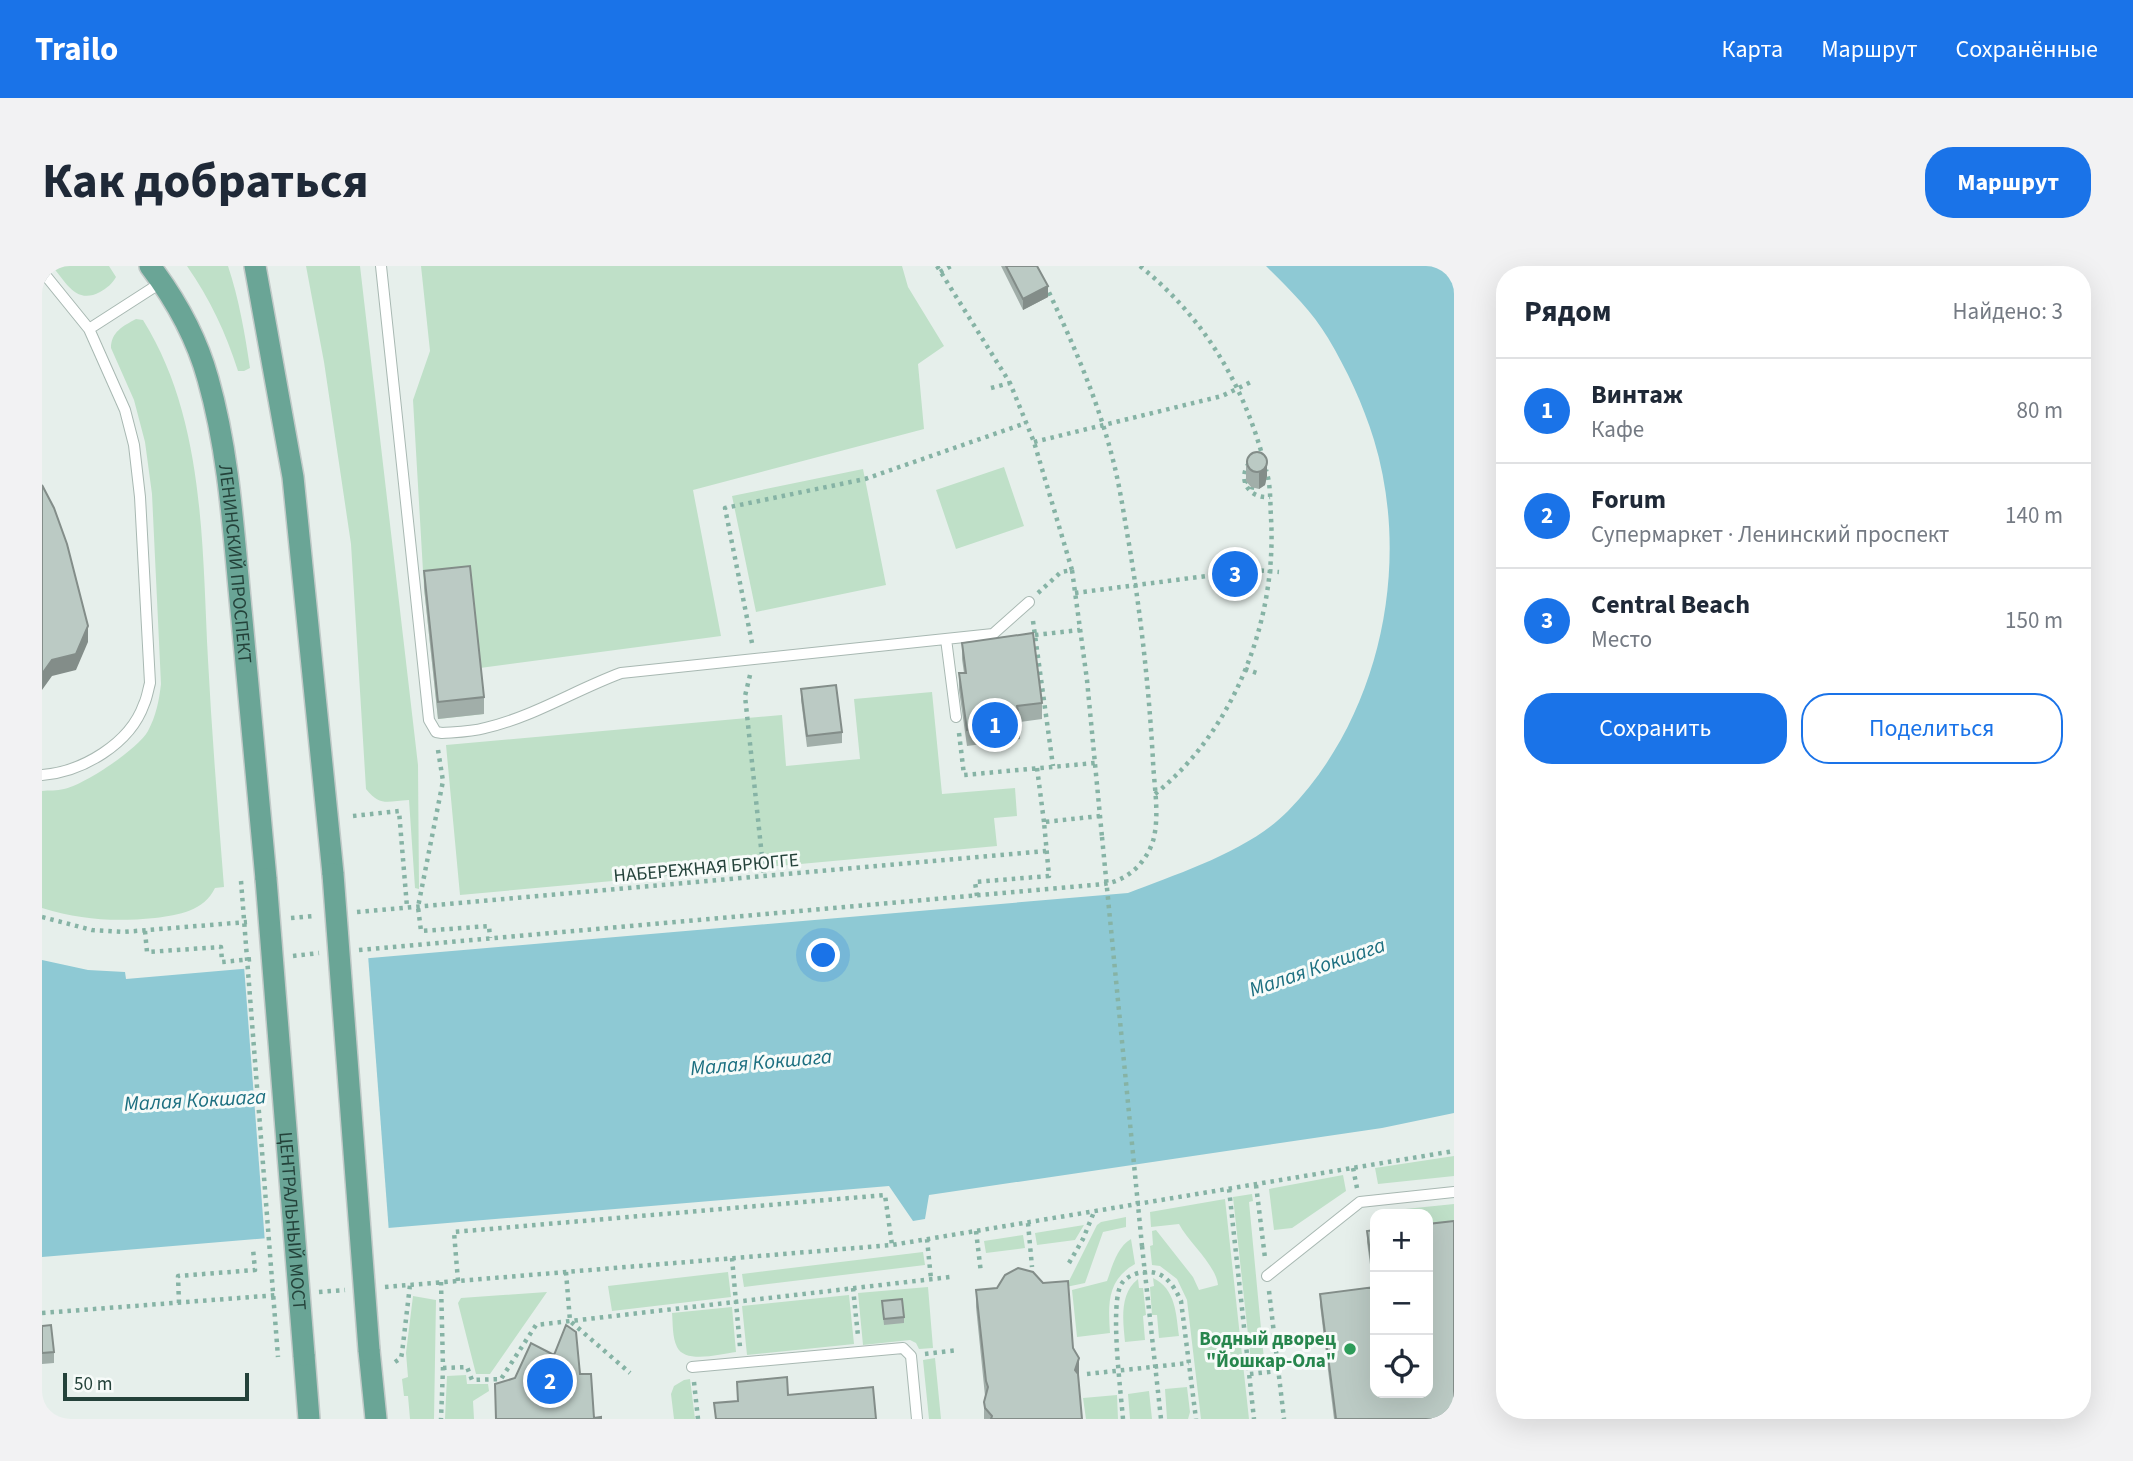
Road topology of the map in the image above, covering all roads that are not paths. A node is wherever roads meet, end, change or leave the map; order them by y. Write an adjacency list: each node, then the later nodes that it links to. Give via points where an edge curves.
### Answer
1 (255, 266): 15 (main road, bridge, via 293,477 333,874)
2 (381, 266): 7 (lane, via 429,720 436,732 482,729 520,718 621,673)
3 (42, 271): 5 (lane)
4 (156, 274): 5 (lane); 10 (main road, ЛЕНИНСКИЙ ПРОСПЕКТ, via 188,328 208,377 218,425 229,491)
5 (89, 329): 9 (lane, via 125,410 134,445 150,683 135,722 118,742 76,768)
6 (1028, 602): 7 (lane, via 993,634)
7 (946, 639): 8 (lane)
8 (956, 718)
9 (42, 775)
10 (266, 879): 14 (main road, ЦЕНТРАЛЬНЫЙ МОСТ, bridge)
11 (1454, 1192): 12 (lane, via 1360,1202)
12 (1267, 1276)
13 (692, 1367): 16 (lane, via 903,1348 911,1356)
14 (309, 1419)
15 (376, 1419)
16 (917, 1419)

